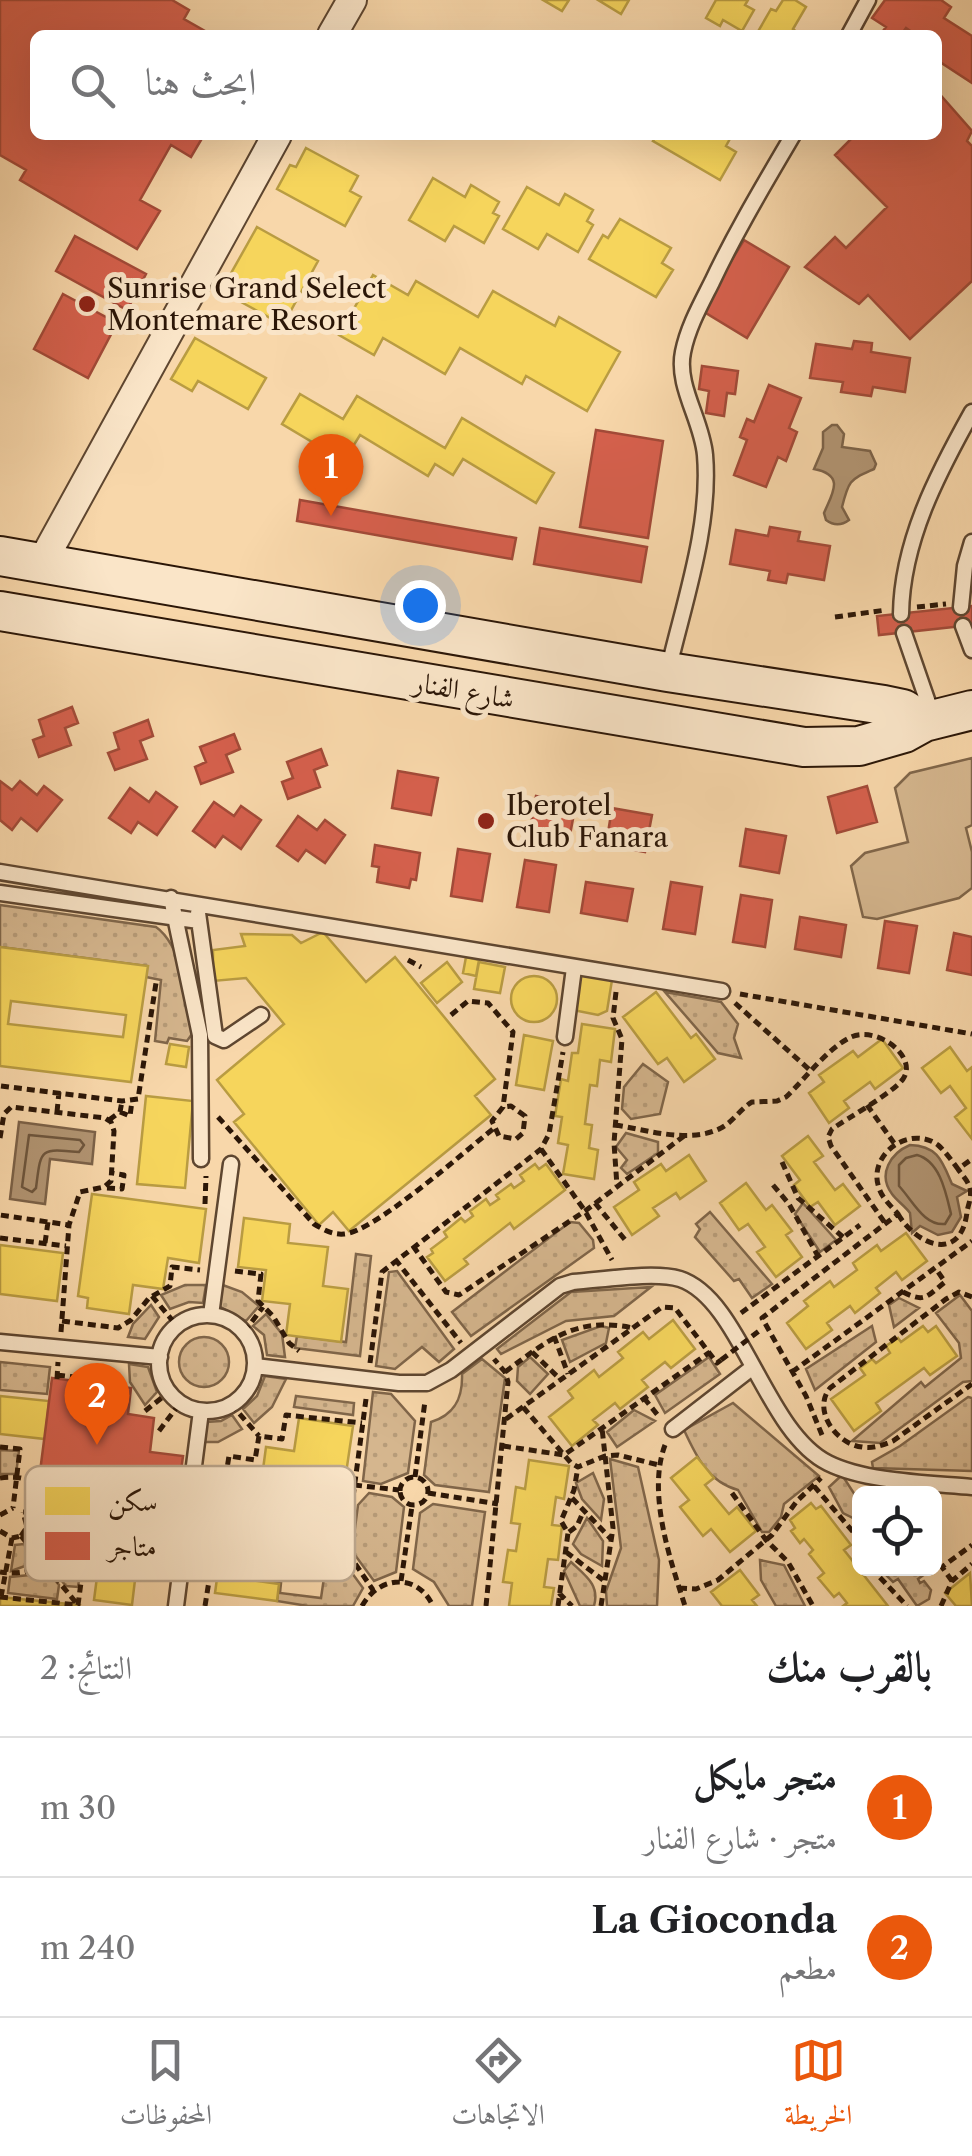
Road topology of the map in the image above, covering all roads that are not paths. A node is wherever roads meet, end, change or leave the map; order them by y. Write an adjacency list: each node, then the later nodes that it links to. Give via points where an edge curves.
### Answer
1 (352, 0): 3 (street)
2 (868, 0): 4 (lane)
3 (335, 30)
4 (852, 30)
5 (274, 140): 10 (street)
6 (790, 140): 17 (lane, via 733,238 682,357 702,432 705,486)
7 (972, 412): 13 (lane, via 931,486)
8 (972, 542): 11 (lane)
9 (0, 556): 10 (main road, شارع الفنار)
10 (41, 564): 17 (main road, شارع الفنار)
11 (961, 607)
12 (0, 610): 19 (main road, شارع الفنار, via 804,747 859,746)
13 (901, 614)
14 (962, 626): 16 (lane)
15 (904, 633): 19 (lane)
16 (972, 650)
17 (668, 672): 19 (main road, شارع الفنار, via 884,705)
18 (972, 710): 19 (main road, شارع الفنار)
19 (929, 720)
20 (0, 872): 22 (lane)
21 (0, 894): 24 (lane)
22 (172, 898): 23 (lane); 24 (lane)
23 (197, 903): 25 (lane); 26 (lane)
24 (176, 918): 25 (lane); 30 (lane, via 196,1007)
25 (199, 922): 28 (lane, via 216,1036 224,1040)
26 (574, 968): 27 (lane); 29 (lane)
27 (722, 992)
28 (260, 1014)
29 (565, 1038)
30 (201, 1159)
31 (231, 1164): 32 (lane)
32 (211, 1315): 34 (lane, via 177,1326); 35 (lane, via 244,1332)
33 (0, 1342): 34 (lane)
34 (160, 1357): 37 (lane, via 163,1381 174,1397)
35 (255, 1366): 36 (lane, via 427,1383 573,1282 657,1277 683,1280 705,1294); 37 (lane, via 231,1404)
36 (754, 1368): 38 (lane); 40 (lane, via 796,1436 828,1463)
37 (201, 1411): 39 (lane)
38 (668, 1425)
39 (194, 1466)
40 (972, 1487)
41 (179, 1581): 42 (lane)
42 (176, 1606)

